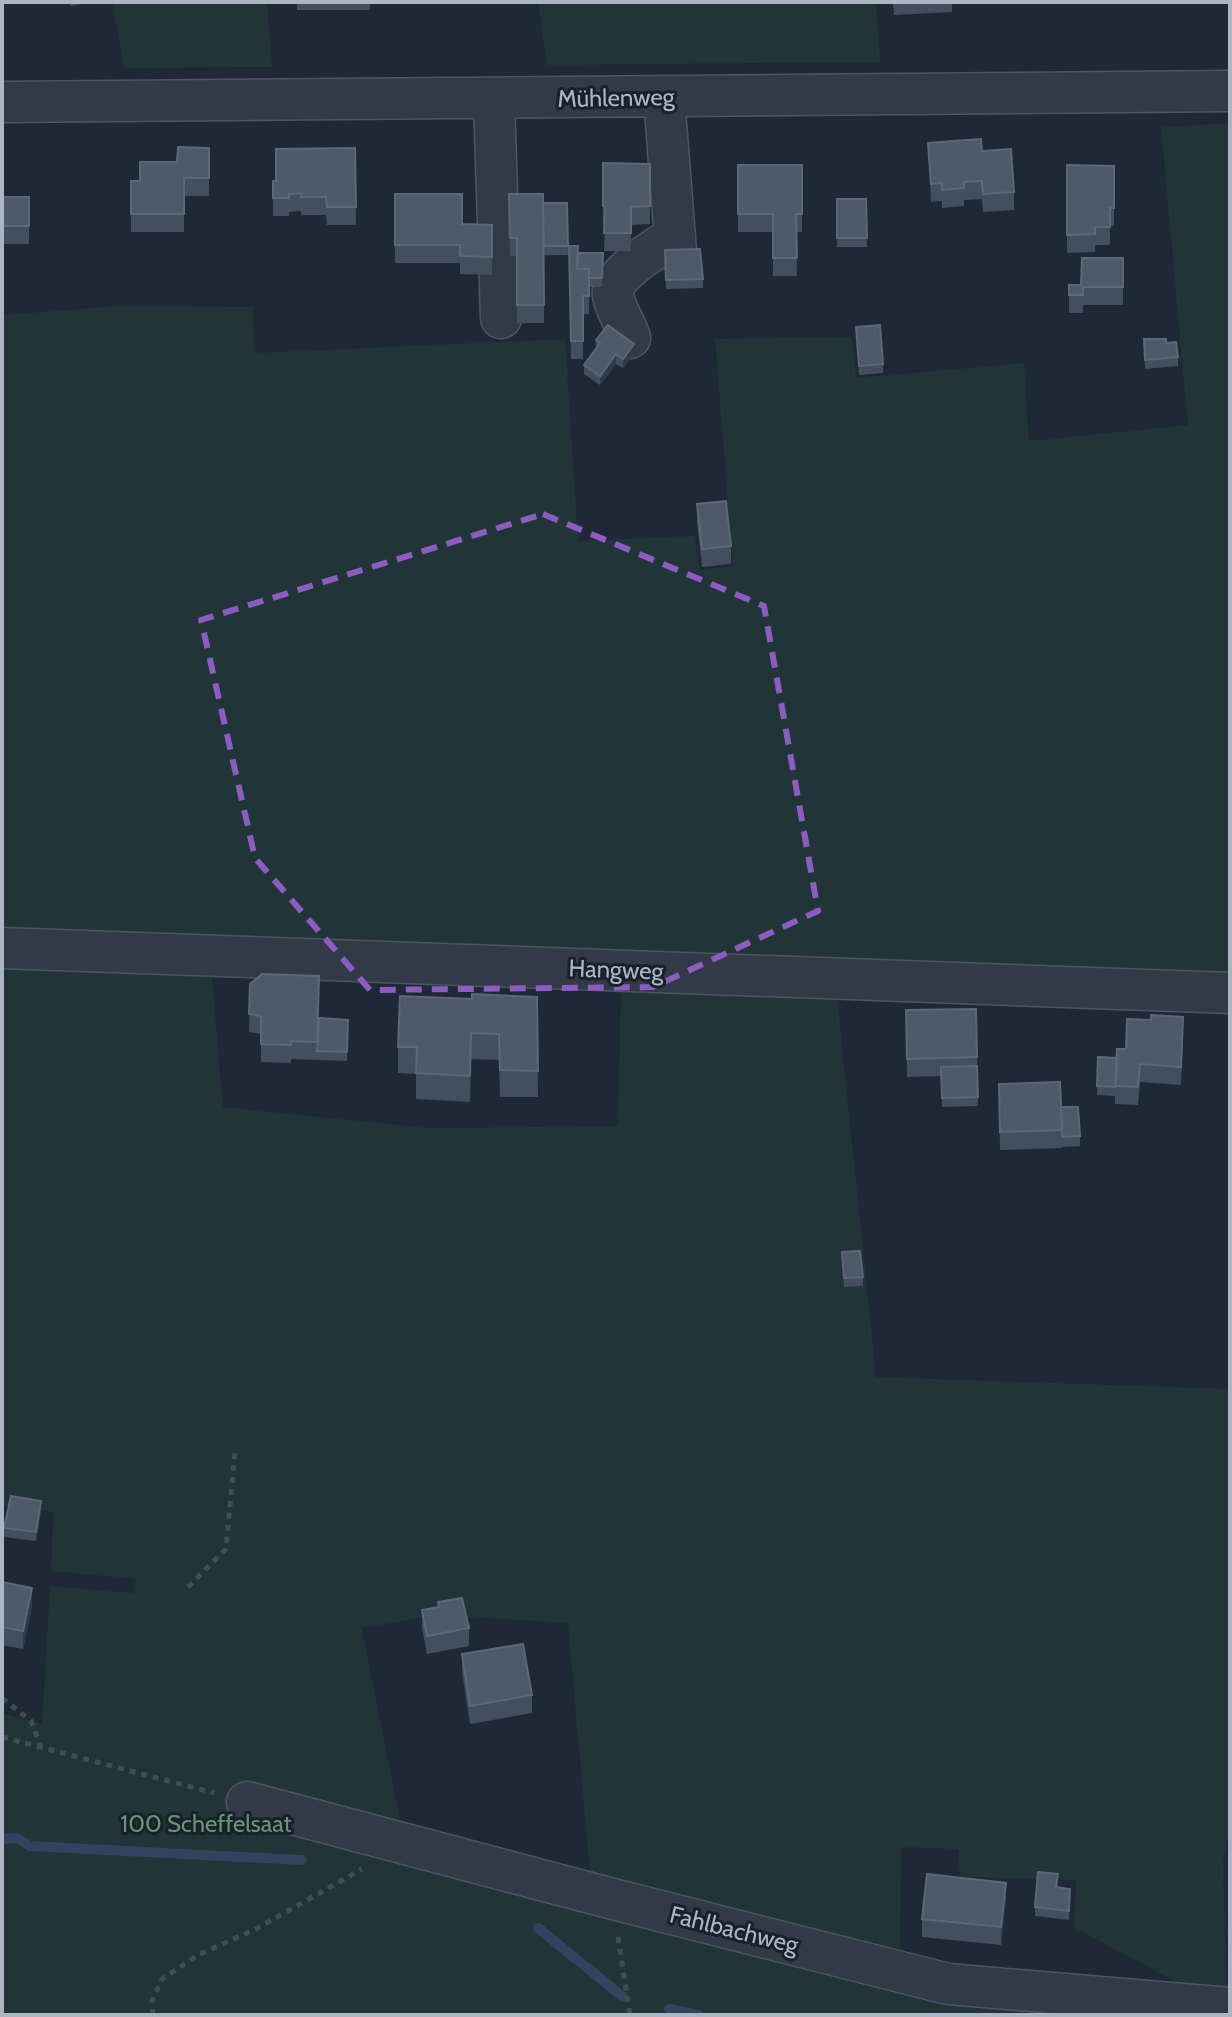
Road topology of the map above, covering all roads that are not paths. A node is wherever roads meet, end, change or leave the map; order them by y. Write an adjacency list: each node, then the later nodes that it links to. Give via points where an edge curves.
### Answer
1 (1230, 91): 2 (street, Mühlenweg)
2 (664, 97): 3 (street, Mühlenweg); 6 (street, via 675,244 627,270 612,289)
3 (494, 99): 4 (street, Mühlenweg); 5 (street)
4 (2, 102)
5 (501, 318)
6 (630, 338)
7 (2, 948): 8 (street, Hangweg)
8 (1230, 993)
9 (247, 1802): 10 (street, Fahlbachweg, via 948,1984)
10 (1230, 2008)

